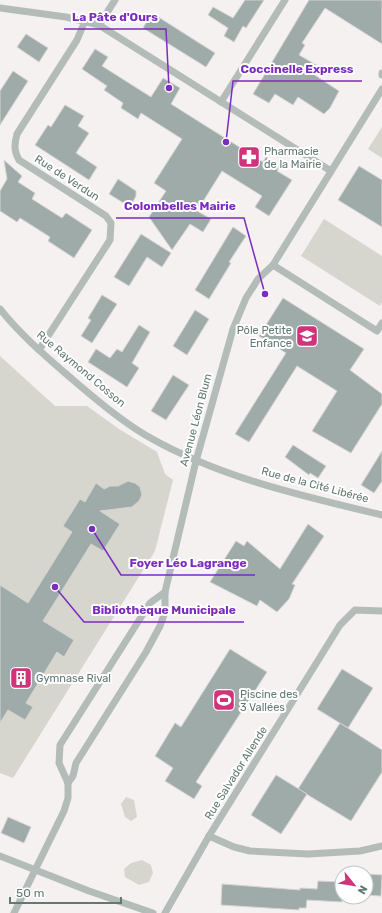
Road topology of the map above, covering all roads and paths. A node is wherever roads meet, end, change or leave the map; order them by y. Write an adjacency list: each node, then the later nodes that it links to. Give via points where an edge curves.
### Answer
1 (115, 0): 5 (street)
2 (285, 0): 7 (street)
3 (0, 8): 4 (street)
4 (85, 21): 5 (street); 12 (street, Rue de Verdun, via 76,40 17,134 15,153 19,160 106,216 111,223 110,240)
5 (98, 26): 7 (street)
6 (382, 89): 8 (street, Avenue Léon Blum)
7 (221, 102): 8 (street)
8 (331, 172): 9 (street, Avenue Léon Blum)
9 (273, 265): 11 (street, via 377,331); 13 (street, Avenue Léon Blum, via 258,279 232,329)
10 (0, 309): 12 (street, Rue Raymond Cosson)
11 (382, 323)
12 (39, 350): 13 (street, Rue Raymond Cosson, via 104,406 146,435)
13 (196, 461): 14 (street, Rue de la Cité Libérée, via 284,491); 15 (street, Avenue Léon Blum)
14 (382, 515)
15 (165, 592): 17 (street, Avenue Léon Blum, via 165,612 160,626 76,763 73,776); 17 (street, Avenue Léon Blum, via 150,603 60,745 59,763)
16 (382, 611): 18 (street, Rue Salvador Allende, via 354,610 340,625)
17 (68, 783): 21 (street, Avenue Léon Blum, via 68,798 64,811)
18 (209, 836): 19 (street, via 250,851 308,854 360,851); 24 (street, Rue Salvador Allende)
19 (382, 846)
20 (0, 856): 21 (street)
21 (35, 870): 22 (street, Avenue Léon Blum); 23 (street)
22 (14, 913)
23 (153, 913)
24 (165, 913)

